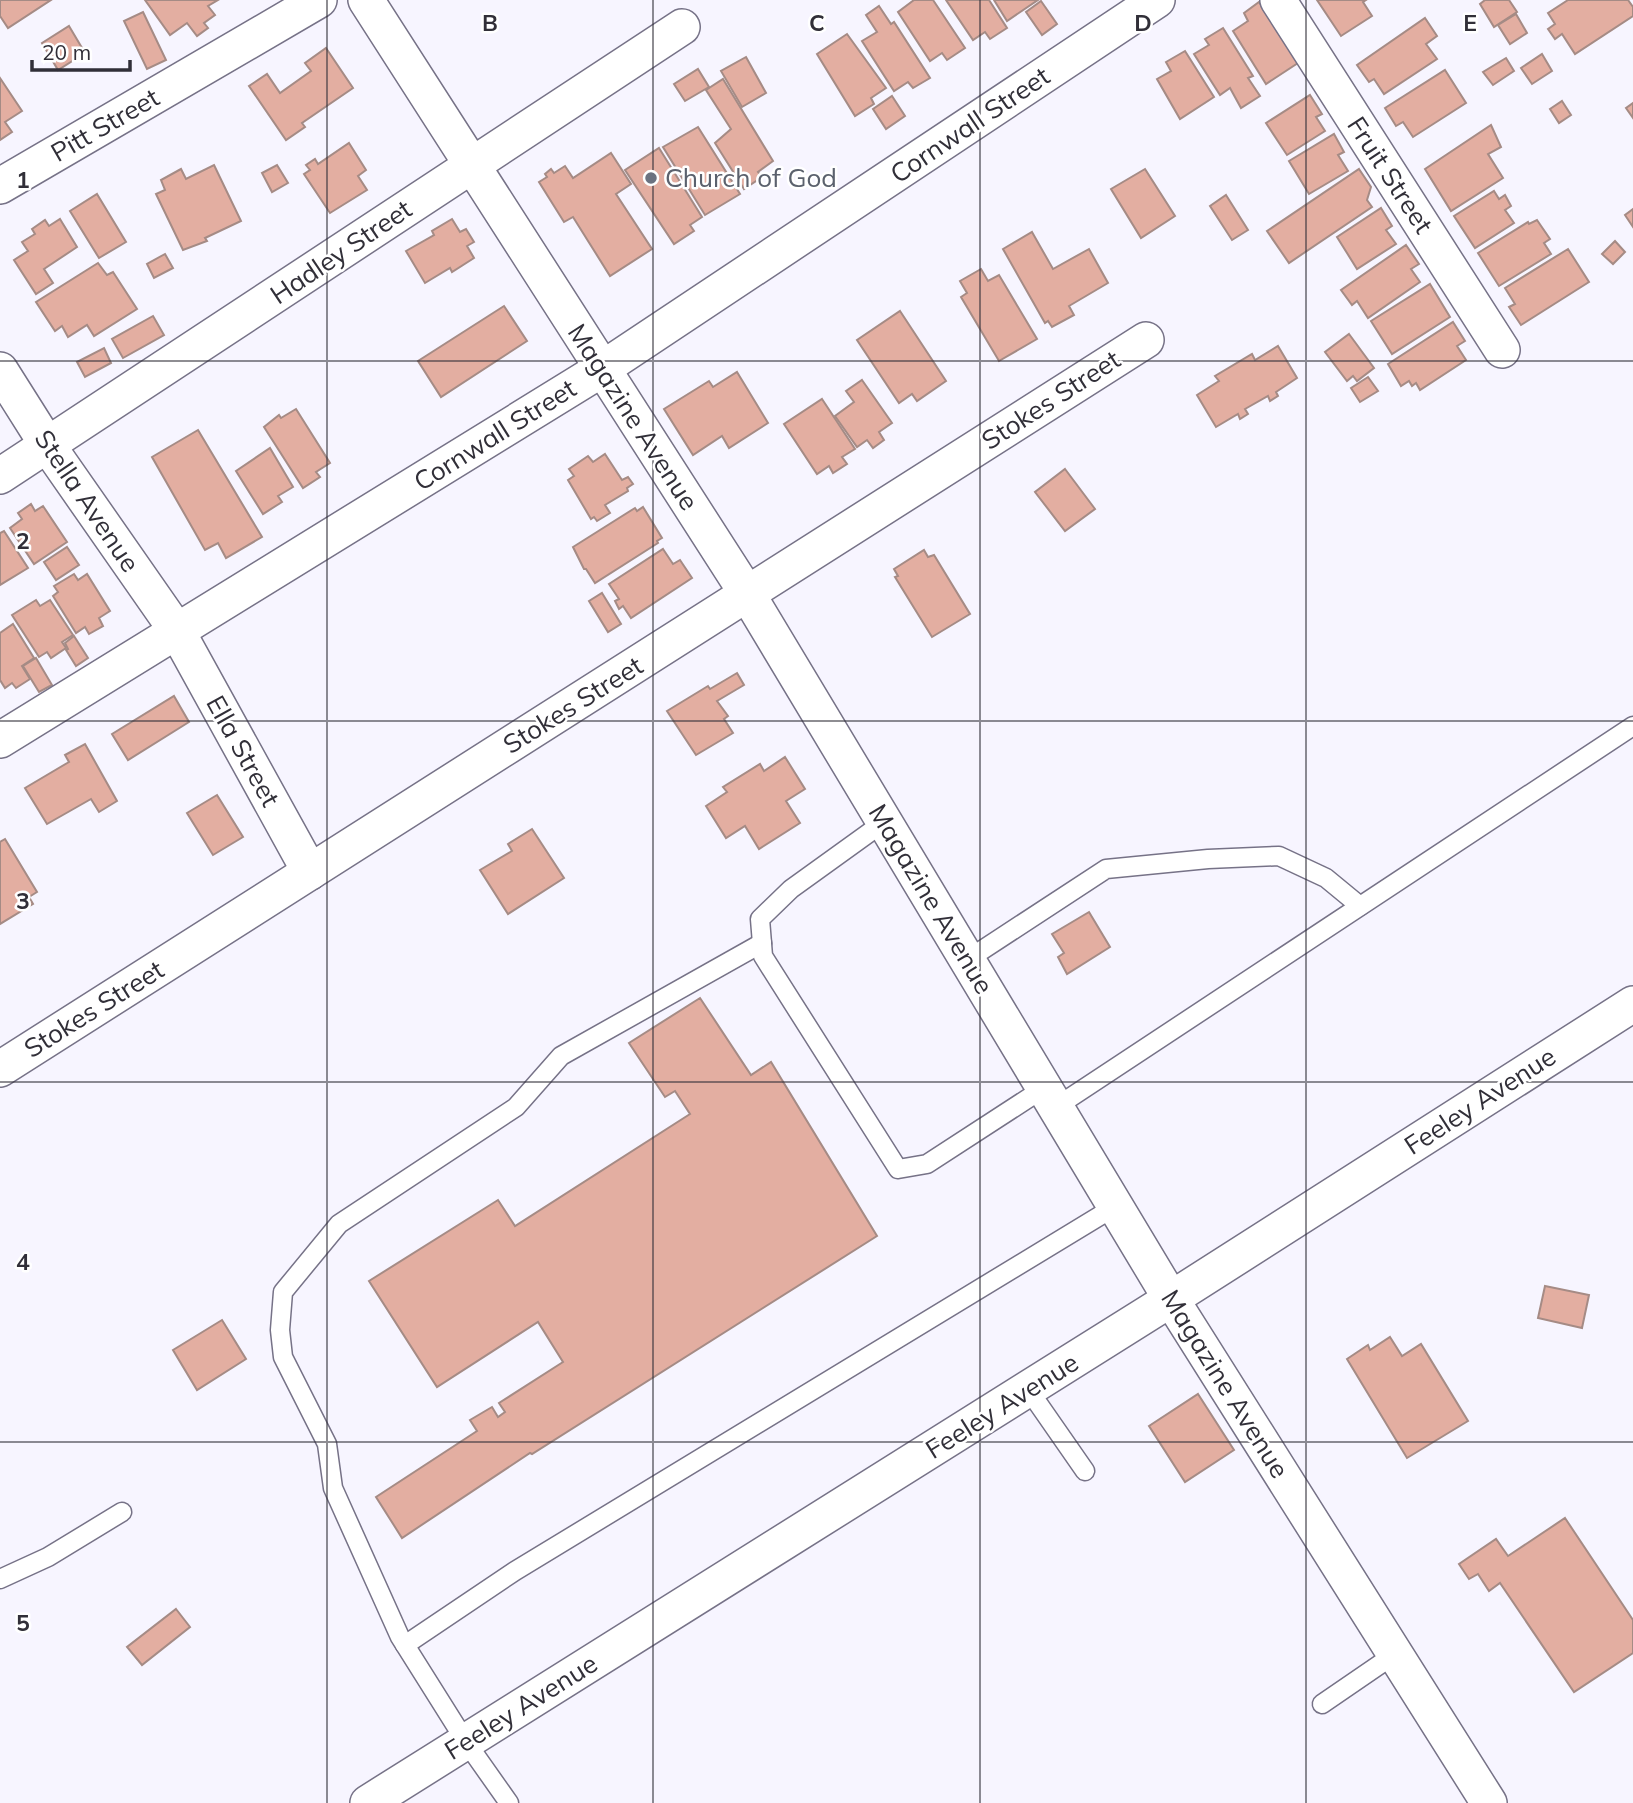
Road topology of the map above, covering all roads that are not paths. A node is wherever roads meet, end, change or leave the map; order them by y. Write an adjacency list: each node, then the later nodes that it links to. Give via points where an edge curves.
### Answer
1 (319, 0): 7 (street, Pitt Street)
2 (366, 0): 6 (street, Magazine Avenue)
3 (1157, 0): 10 (street, Cornwall Street)
4 (1278, 0): 9 (street, Fruit Street)
5 (682, 27): 6 (street, Hadley Street)
6 (472, 166): 10 (street, Magazine Avenue); 12 (street, Hadley Street)
7 (0, 186)
8 (1146, 340): 14 (street, Stokes Street)
9 (1502, 350)
10 (602, 369): 14 (street, Magazine Avenue); 15 (street, Cornwall Street)
11 (0, 370): 12 (street, Stella Avenue)
12 (48, 446): 13 (street, Hadley Street); 15 (street, Stella Avenue)
13 (0, 476)
14 (748, 594): 18 (street, Magazine Avenue); 19 (street, Stokes Street)
15 (177, 631): 17 (street, Cornwall Street); 19 (street, Ella Street)
16 (1633, 726): 20 (lane)
17 (0, 740)
18 (884, 821): 21 (lane, via 791,889 760,919); 22 (street, Magazine Avenue)
19 (310, 872): 24 (street, Stokes Street)
20 (1360, 906): 22 (lane, via 1326,878 1279,856 1106,869); 25 (lane)
21 (762, 943): 25 (lane, via 763,956 898,1169 927,1164); 32 (lane, via 561,1056 516,1107 339,1224 283,1292 283,1357 327,1444 333,1488)
22 (967, 960): 25 (street, Magazine Avenue)
23 (1633, 1004): 27 (street, Feeley Avenue)
24 (0, 1069)
25 (1050, 1098): 26 (street, Magazine Avenue)
26 (1116, 1206): 27 (street, Magazine Avenue); 32 (lane, via 515,1571)
27 (1171, 1299): 28 (street, Feeley Avenue); 33 (street, Magazine Avenue)
28 (1028, 1389): 29 (lane); 35 (street, Feeley Avenue)
29 (1086, 1471)
30 (122, 1512): 31 (lane, via 48,1557)
31 (0, 1578)
32 (405, 1645): 35 (lane)
33 (1395, 1654): 34 (lane); 38 (street, Magazine Avenue)
34 (1322, 1704)
35 (466, 1742): 36 (street, Feeley Avenue); 37 (lane)
36 (368, 1803)
37 (509, 1803)
38 (1489, 1803)

